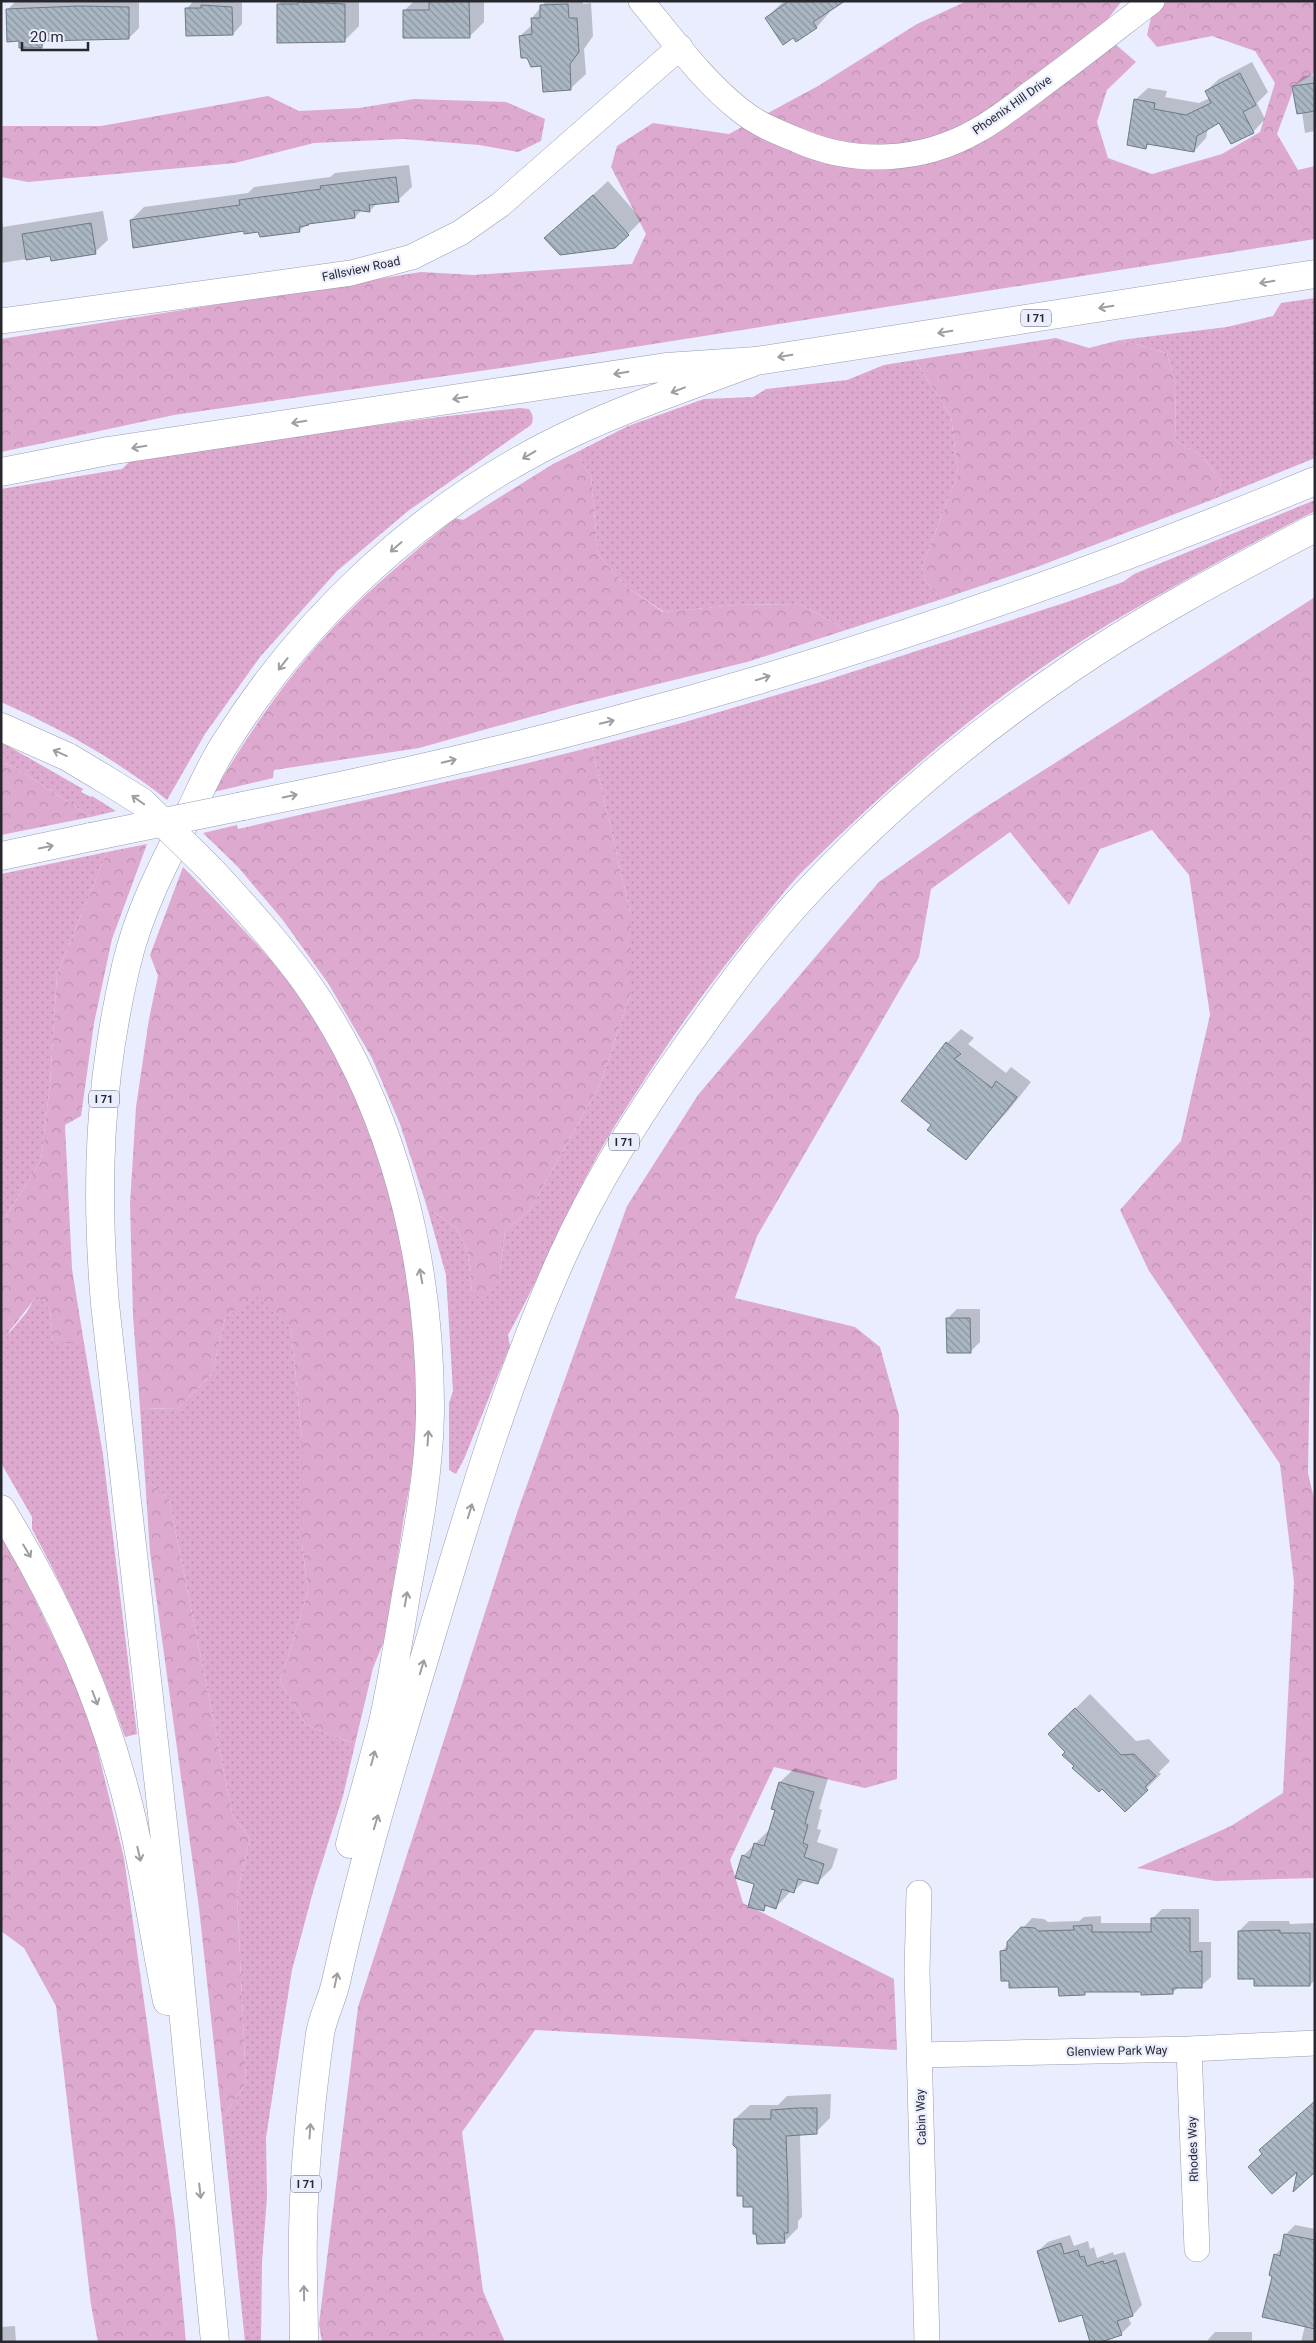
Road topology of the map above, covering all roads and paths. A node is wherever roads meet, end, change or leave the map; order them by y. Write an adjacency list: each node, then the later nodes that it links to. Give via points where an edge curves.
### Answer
1 (641, 1): 3 (street, Phoenix Hill Drive)
2 (1152, 1): 3 (street, Phoenix Hill Drive, via 979,130 950,144 917,154 881,158 845,156 814,148 760,124 720,92)
3 (680, 47): 5 (street, Fallsview Road, via 500,205 460,234 412,258 351,274)
4 (1315, 274): 6 (highway, I 71, one-way to 6)
5 (1, 321)
6 (756, 361): 7 (highway, one-way to 7, via 666,366 108,451); 18 (highway, I 71, one-way to 18, via 602,419 544,446 431,519 357,581 302,639 251,704 224,745 153,886 127,963 102,1105 98,1182 100,1241)
7 (1, 472)
8 (1315, 481): 11 (highway, one-way to 8, bridge, via 474,756 606,723 823,660 1060,581 1202,528)
9 (1315, 528): 14 (highway, I 71, one-way to 9, via 334,1992 373,1830 501,1413 524,1348 564,1253 611,1162 663,1079 739,973 799,902 914,788 995,722 1069,669 1147,620)
10 (1, 727): 14 (highway, one-way to 10, bridge, via 315,1991 331,1917 384,1718 425,1480 430,1415 429,1340 422,1279 400,1183 379,1120 351,1059 307,984 264,928 142,802 68,757)
11 (1, 856)
12 (1, 1509): 18 (highway, one-way to 18, via 36,1566 76,1647 104,1720 143,1870)
13 (919, 1893): 17 (street, Cabin Way)
14 (321, 2026): 21 (highway, I 71, one-way to 14, via 303,2227)
15 (1315, 2044): 16 (street, Glenview Park Way)
16 (1189, 2049): 17 (street, Glenview Park Way); 19 (street, Rhodes Way)
17 (920, 2055): 22 (street, Cabin Way)
18 (195, 2142): 20 (highway, I 71, one-way to 20)
19 (1197, 2249)
20 (216, 2342)
21 (304, 2342)
22 (927, 2342)

